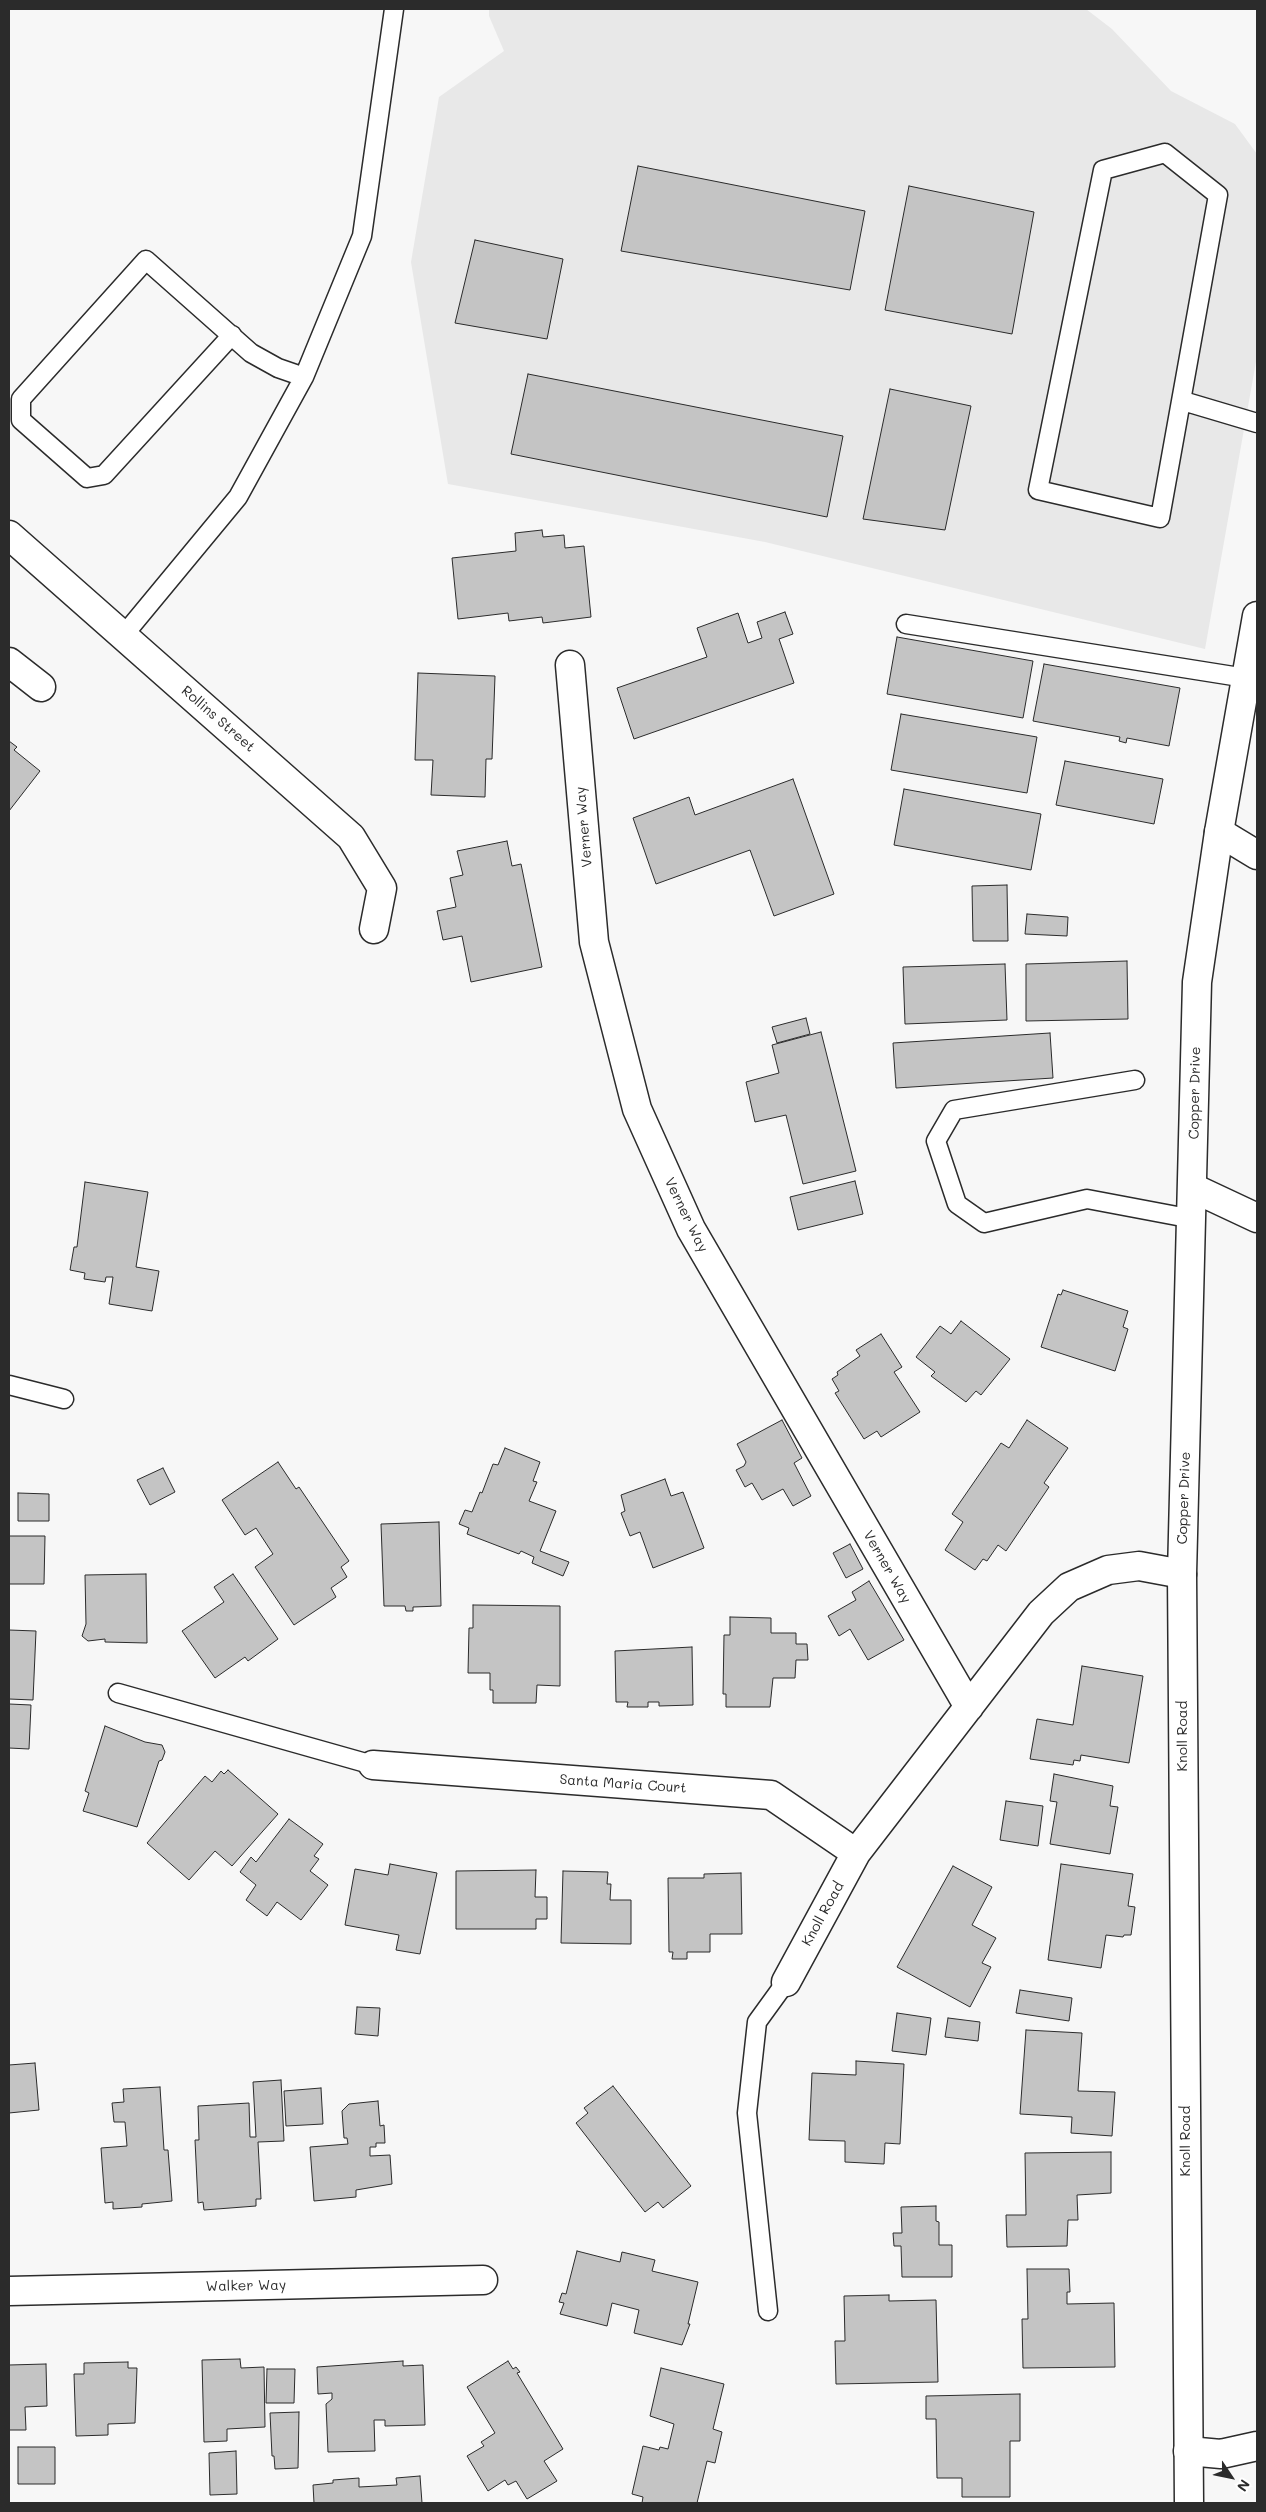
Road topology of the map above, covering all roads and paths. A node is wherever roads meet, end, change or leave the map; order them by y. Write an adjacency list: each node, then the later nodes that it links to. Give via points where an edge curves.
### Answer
1 (394, 9): 3 (lane, via 362,236)
2 (232, 335): 2 (lane, via 146,260 21,399 21,420 87,478 104,475); 3 (lane, via 251,353 278,368)
3 (304, 377): 9 (lane, via 238,497)
4 (1183, 400): 4 (lane, via 1218,195 1165,153 1103,170 1038,490 1160,518); 5 (lane)
5 (1257, 423)
6 (9, 535): 9 (street, Rollins Street)
7 (1257, 616): 12 (street, Copper Drive)
8 (906, 624): 12 (lane)
9 (123, 636): 16 (street, Rollins Street, via 351,837 382,888)
10 (9, 662): 13 (street)
11 (570, 664): 25 (street, Verner Way, via 594,942 637,1109 691,1229)
12 (1246, 678): 14 (street, Copper Drive)
13 (41, 687)
14 (1219, 832): 15 (street); 18 (street, Copper Drive, via 1197,982)
15 (1257, 855)
16 (374, 929)
17 (1135, 1080): 20 (lane, via 954,1110 936,1141 957,1204 984,1223 1086,1199)
18 (1193, 1188): 19 (street); 20 (street, Copper Drive)
19 (1257, 1218)
20 (1193, 1219): 23 (street, Copper Drive)
21 (9, 1385): 22 (lane)
22 (64, 1399)
23 (1182, 1574): 25 (street, Knoll Road, via 1139,1566 1108,1570 1069,1587 1041,1613); 33 (street, Knoll Road)
24 (118, 1693): 26 (lane)
25 (969, 1707): 27 (street, Knoll Road)
26 (373, 1765): 27 (street, Santa Maria Court, via 771,1795)
27 (856, 1852): 28 (street, Knoll Road)
28 (786, 1982): 31 (lane, via 757,2022 747,2112)
29 (483, 2280): 30 (street, Walker Way)
30 (9, 2291)
31 (768, 2311)
32 (1257, 2446): 33 (street, via 1221,2454)
33 (1188, 2451): 34 (street, Knoll Road)
34 (1189, 2503)

